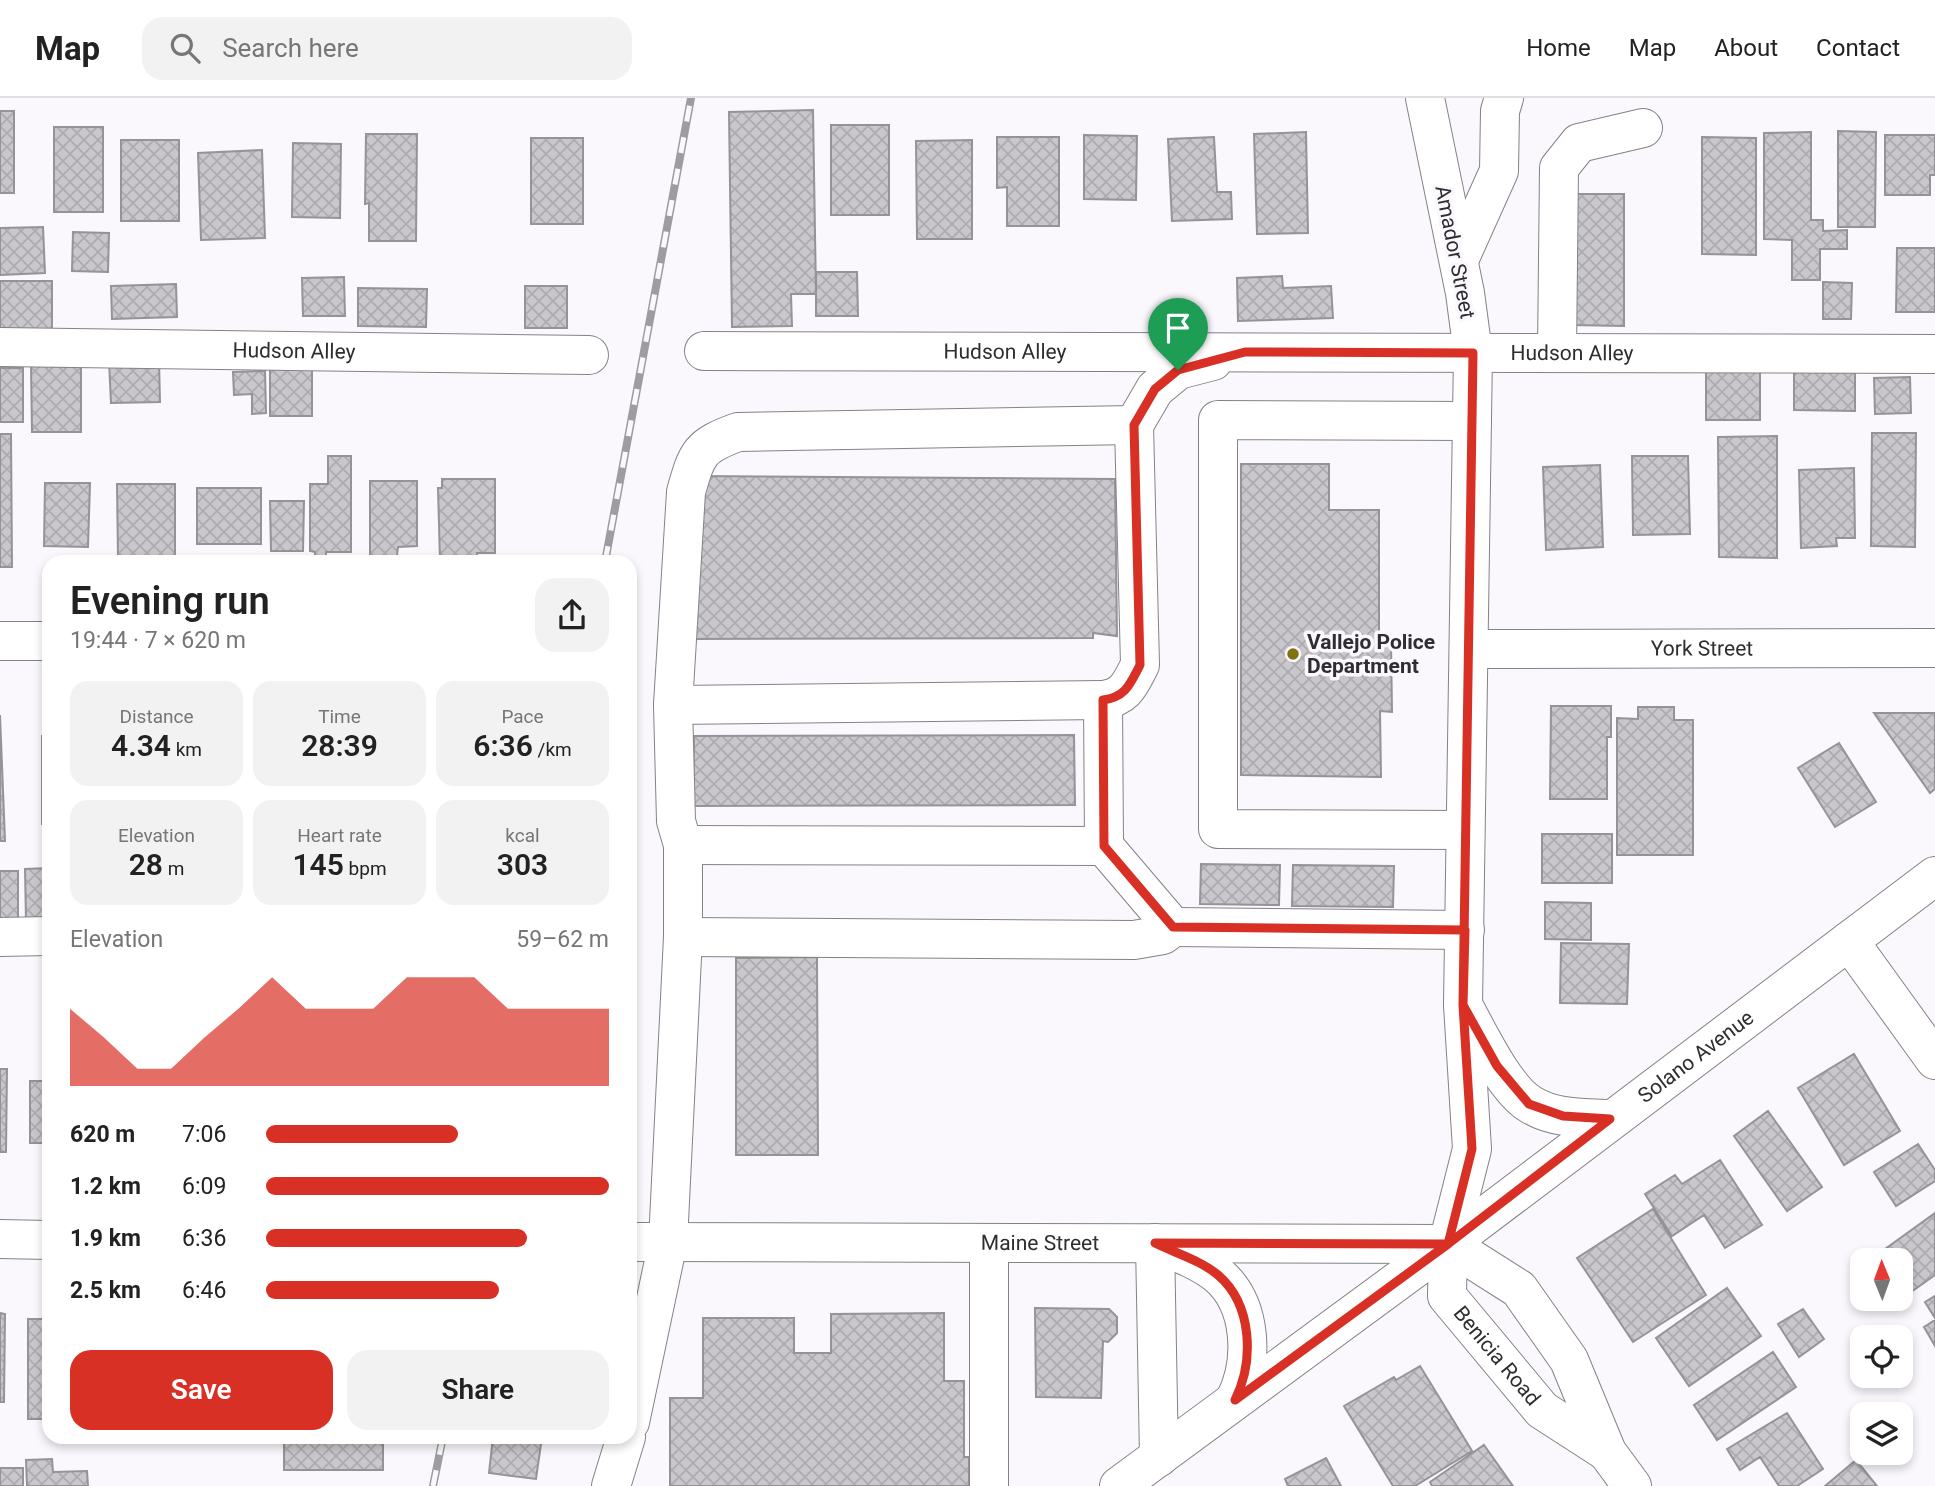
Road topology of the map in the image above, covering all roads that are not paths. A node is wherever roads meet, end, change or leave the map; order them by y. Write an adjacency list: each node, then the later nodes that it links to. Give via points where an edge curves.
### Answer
1 (1425, 98): 4 (street, Amador Street)
2 (1504, 98): 4 (street, via 1499,171)
3 (1643, 128): 9 (street, via 1579,143 1559,168)
4 (1459, 260): 8 (street, Amador Street)
5 (0, 348): 11 (street, Hudson Alley)
6 (704, 351): 7 (street, Hudson Alley)
7 (1245, 352): 8 (street, Hudson Alley); 13 (street, via 1178,370 1155,389)
8 (1473, 353): 9 (street, Hudson Alley); 12 (street, Amador Street)
9 (1557, 353): 10 (street, Hudson Alley)
10 (1935, 354)
11 (589, 355)
12 (1472, 421): 17 (street, Amador Street); 20 (street, via 1218,420 1218,829)
13 (1134, 425): 18 (street, via 1140,665 1127,690 1117,698); 19 (street, via 738,432 711,442 695,460 685,492)
14 (0, 641): 15 (street)
15 (42, 641)
16 (1935, 648): 17 (street, York Street)
17 (1469, 649): 20 (street, Amador Street)
18 (1103, 700): 19 (street); 22 (street)
19 (673, 705): 21 (street, via 676,821)
20 (1465, 830): 25 (street, Amador Street)
21 (683, 845): 22 (street); 28 (street)
22 (1104, 846): 24 (street)
23 (1935, 876): 29 (street, Solano Avenue)
24 (1173, 927): 25 (street); 28 (street, via 1163,935 1134,940)
25 (1465, 930): 30 (street, Amador Street)
26 (42, 936): 27 (street)
27 (0, 937)
28 (683, 937): 36 (street)
29 (1849, 941): 31 (street); 32 (street, Solano Avenue)
30 (1463, 1005): 32 (street, via 1497,1066 1529,1104 1563,1116); 38 (street, Amador Street, via 1472,1149)
31 (1935, 1060)
32 (1610, 1119): 38 (street, Solano Avenue)
33 (0, 1239): 34 (street)
34 (42, 1240)
35 (637, 1242): 36 (street, Maine Street)
36 (668, 1242): 39 (street, Maine Street); 40 (street)
37 (1155, 1243): 38 (street, Maine Street); 39 (street, Maine Street); 41 (street, via 1207,1267 1237,1299 1247,1344 1244,1382); 44 (street)
38 (1448, 1244): 41 (street, Solano Avenue); 43 (street, Benicia Road, via 1519,1289 1569,1360); 43 (street, Benicia Road, via 1447,1296 1542,1410)
39 (989, 1245): 46 (street)
40 (637, 1390)
41 (1235, 1400): 44 (street, Solano Avenue)
42 (624, 1444): 45 (street)
43 (1607, 1452): 48 (street, Benicia Road)
44 (1158, 1457): 47 (street, Solano Avenue)
45 (611, 1486)
46 (989, 1486)
47 (1119, 1486)
48 (1632, 1486)

